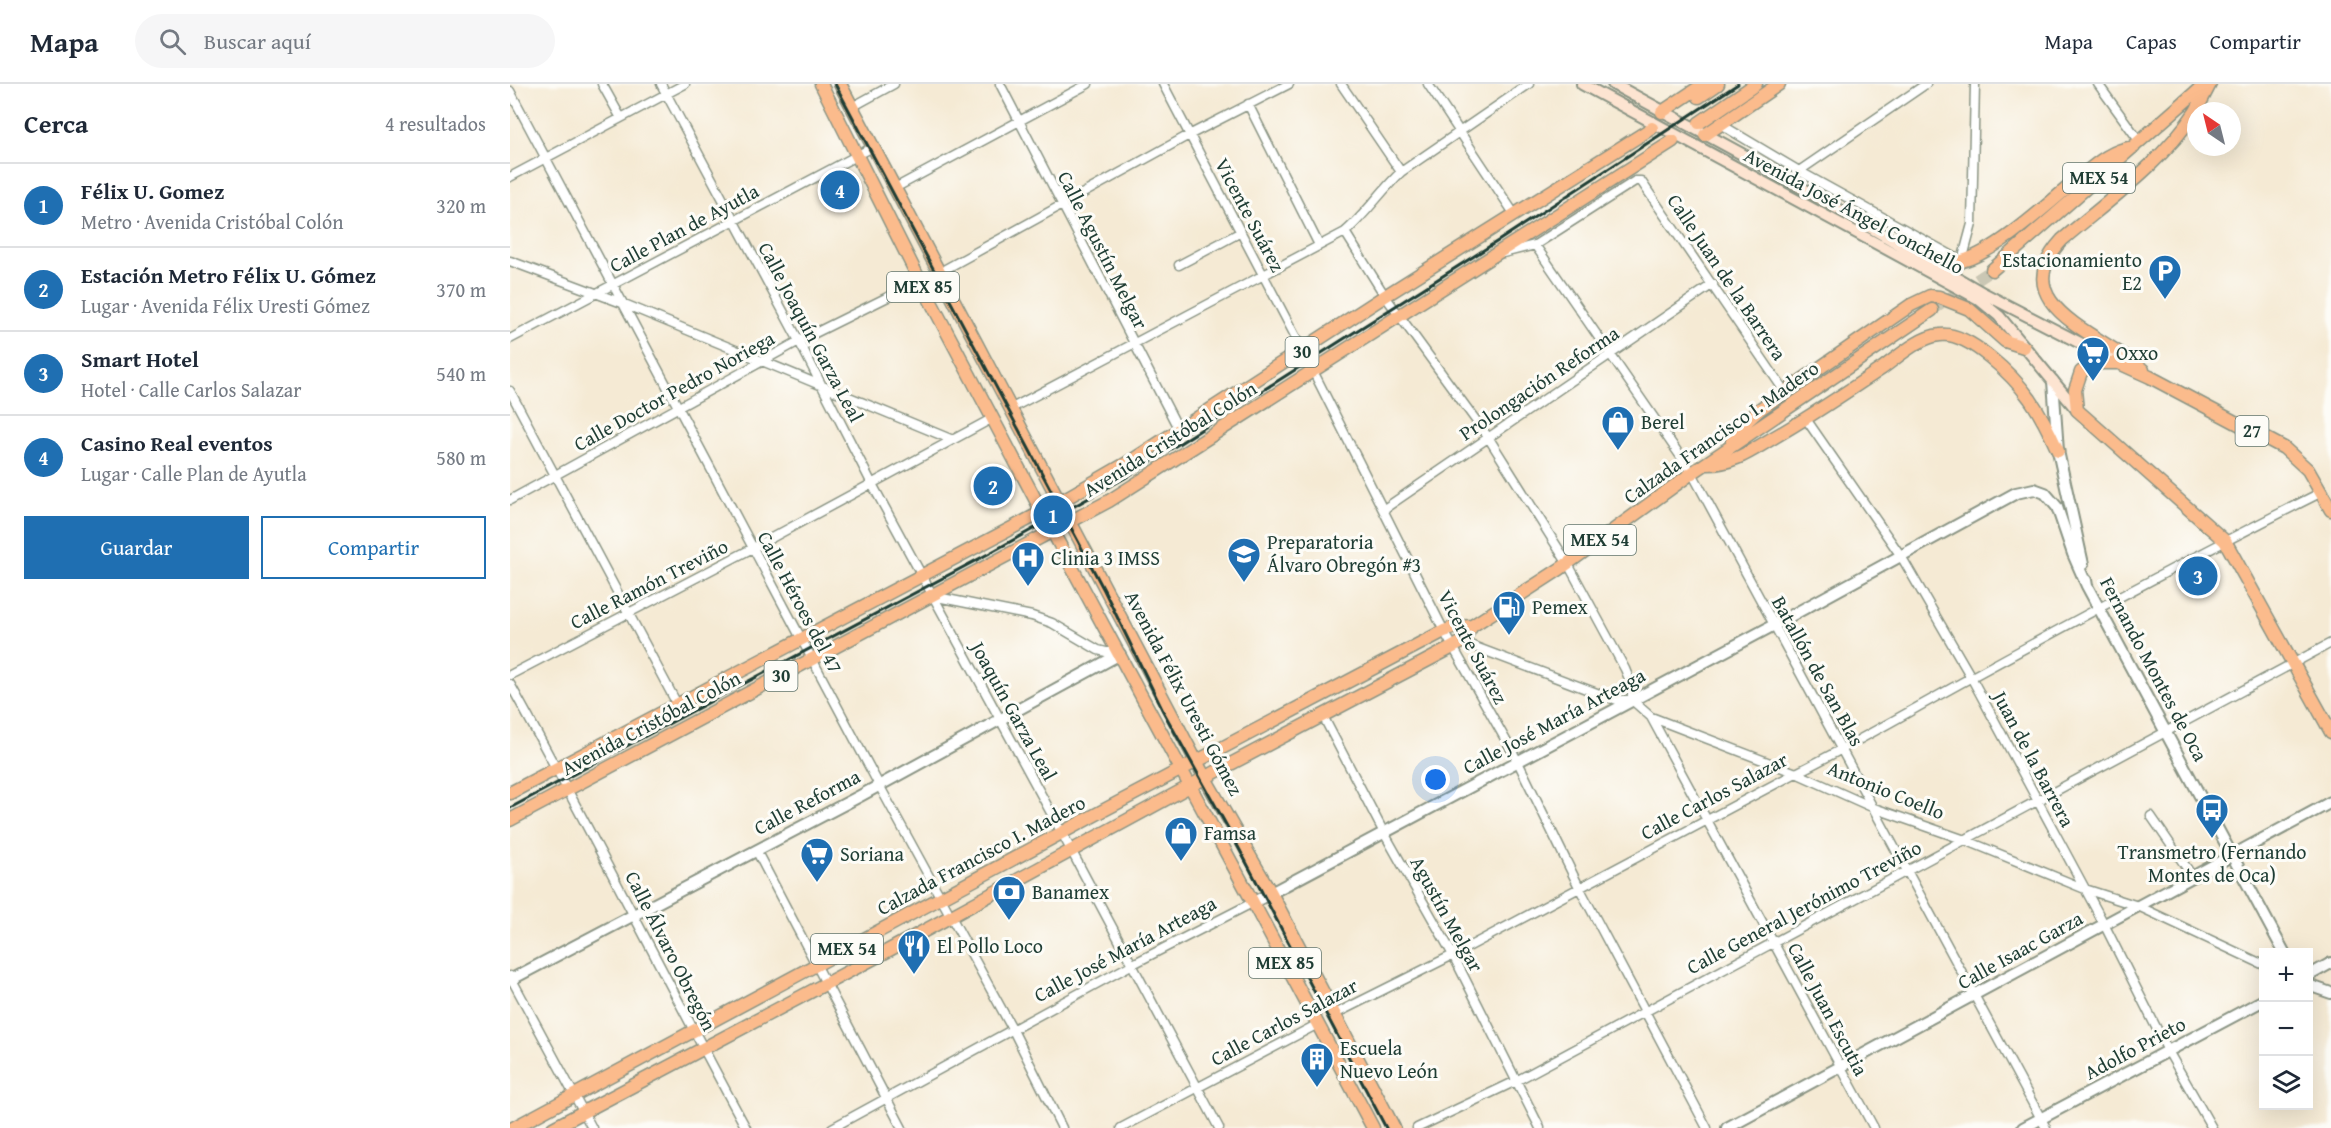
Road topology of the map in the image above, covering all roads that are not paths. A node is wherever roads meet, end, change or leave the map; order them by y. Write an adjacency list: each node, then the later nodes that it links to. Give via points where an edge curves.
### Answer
1 (602, 84): 31 (street)
2 (661, 84): 25 (street, Calle Joaquín Garza Leal)
3 (685, 84): 25 (street)
4 (821, 84): 43 (main road, Avenida Félix Uresti Gómez / MEX 85)
5 (840, 84): 28 (main road, Avenida Félix Uresti Gómez / MEX 85)
6 (894, 84): 28 (street)
7 (1000, 84): 32 (street, Calle Agustín Melgar)
8 (1089, 84): 32 (street)
9 (1163, 84): 38 (street, Vicente Suárez)
10 (1289, 84): 27 (street)
11 (1428, 84): 37 (street)
12 (1529, 84): 37 (street)
13 (1582, 84): 35 (main road, Avenida José Ángel Conchello)
14 (1613, 84): 30 (main road, Avenida José Ángel Conchello / 27)
15 (1704, 84): 30 (main road)
16 (1718, 84): 29 (main road)
17 (1756, 84): 33 (main road)
18 (1779, 84): 34 (main road)
19 (1926, 84): 45 (street)
20 (1975, 84): 58 (street, via 1971,224)
21 (2098, 84): 41 (street)
22 (2207, 84): 26 (main road); 41 (main road, MEX 54)
23 (1346, 86): 46 (street)
24 (510, 91): 44 (street, Calle Héroes del 47)
25 (666, 94): 31 (street); 51 (street, Calle Joaquín Garza Leal)
26 (2200, 102)
27 (1248, 104): 38 (street); 54 (street)
28 (852, 107): 42 (main road, Avenida Félix Uresti Gómez / MEX 85)
29 (1677, 111)
30 (1662, 112): 39 (main road, Avenida José Ángel Conchello / 27)
31 (621, 118): 44 (street)
32 (1019, 122): 48 (street); 49 (street, Calle Agustín Melgar)
33 (1699, 123)
34 (1720, 124): 39 (main road); 45 (street)
35 (1650, 125): 50 (main road, Avenida Cristóbal Colón / 30); 75 (main road, Avenida José Ángel Conchello, via 1977,298 2000,316)
36 (2187, 125): 81 (main road, via 2151,164 2052,250 2043,277 2046,292 2064,318 2128,357)
37 (1460, 132): 46 (street); 50 (street)
38 (1189, 135): 49 (street); 52 (street, Vicente Suárez)
39 (1705, 135): 63 (main road, Avenida José Ángel Conchello / 27)
40 (1673, 141): 56 (main road, Avenida Cristóbal Colón / 30)
41 (2137, 145): 58 (main road, via 2103,158 2006,237); 60 (main road, MEX 54)
42 (873, 147): 43 (street, Calle Plan de Ayutla); 48 (main road, Avenida Félix Uresti Gómez / MEX 85)
43 (858, 154): 51 (street, Calle Plan de Ayutla); 64 (main road, Avenida Félix Uresti Gómez / MEX 85)
44 (545, 159): 47 (street); 66 (street, Calle Héroes del 47)
45 (1799, 171): 58 (street)
46 (1401, 172): 53 (street)
47 (510, 177)
48 (895, 188): 61 (main road, Avenida Félix Uresti Gómez / MEX 85)
49 (1061, 206): 61 (street); 74 (street, Calle Agustín Melgar)
50 (1516, 214): 68 (main road, Avenida Cristóbal Colón / 30)
51 (733, 220): 66 (street, Calle Plan de Ayutla); 73 (street, Calle Joaquín Garza Leal)
52 (1241, 232): 59 (street); 62 (street, Vicente Suárez)
53 (1345, 232): 54 (street); 68 (street)
54 (1319, 245): 62 (street)
55 (1535, 245): 56 (street); 65 (street, Calle Juan de la Barrera, via 1635,181 1641,181); 77 (street, Batallón de San Blas)
56 (1495, 255): 71 (main road, Avenida Cristóbal Colón / 30)
57 (510, 261): 67 (street)
58 (1962, 261): 63 (street)
59 (1179, 265)
60 (1992, 270)
61 (940, 272): 87 (main road, Avenida Félix Uresti Gómez / MEX 85)
62 (1264, 275): 74 (street); 76 (street, Vicente Suárez)
63 (1952, 275): 79 (main road, Avenida José Ángel Conchello / 27)
64 (920, 281): 73 (street, Calle Doctor Pedro Noriega); 89 (main road, Avenida Félix Uresti Gómez / MEX 85)
65 (1713, 284): 77 (street, Prolongación Reforma); 85 (street, Calle Juan de la Barrera)
66 (612, 285): 67 (street, Calle Plan de Ayutla); 69 (street, Calle Héroes del 47)
67 (596, 293): 69 (street); 72 (street, Calle Plan de Ayutla)
68 (1385, 296): 71 (street); 76 (main road, Avenida Cristóbal Colón / 30)
69 (622, 303): 78 (street); 86 (street, Calle Héroes del 47)
70 (1932, 310): 94 (main road, Calzada Francisco I. Madero / MEX 54)
71 (1400, 315): 80 (main road, Avenida Cristóbal Colón / 30); 92 (street)
72 (510, 339)
73 (799, 341): 78 (street, Calle Doctor Pedro Noriega); 83 (street, Calle Joaquín Garza Leal)
74 (1134, 345): 87 (street); 91 (street, Calle Agustín Melgar)
75 (2024, 347): 82 (main road, Avenida José Ángel Conchello); 85 (main road, via 2005,341 1969,309 1929,296)
76 (1303, 351): 80 (street, Vicente Suárez); 91 (main road, Avenida Cristóbal Colón / 30)
77 (1610, 354): 92 (street, Prolongación Reforma); 97 (street, Batallón de San Blas)
78 (763, 361): 83 (street); 86 (street, Calle Doctor Pedro Noriega)
79 (2119, 363): 81 (main road, 27); 88 (main road, via 2094,363 2081,372 2075,390)
80 (1312, 372): 103 (street, Vicente Suárez); 106 (main road, Avenida Cristóbal Colón / 30)
81 (2150, 377): 100 (main road, 27, via 2284,448 2308,470)
82 (2053, 381): 88 (main road, Avenida José Ángel Conchello); 95 (street, Fernando Montes de Oca)
83 (822, 387): 93 (street); 99 (street, Calle Joaquín Garza Leal)
84 (510, 391): 98 (street)
85 (1785, 392): 94 (main road, via 1753,415)
86 (679, 407): 98 (street, Calle Doctor Pedro Noriega); 109 (street, Calle Héroes del 47)
87 (1010, 409): 102 (main road, Avenida Félix Uresti Gómez / MEX 85)
88 (2077, 410): 108 (main road)
89 (993, 418): 93 (street, Calle Ramón Treviño); 105 (main road, Avenida Félix Uresti Gómez / MEX 85)
90 (1806, 419): 95 (main road, via 1919,343 1940,334 1951,335 1984,353 2028,396); 96 (main road, via 1731,461); 110 (street, Juan de la Barrera)
91 (1179, 430): 102 (main road, Avenida Cristóbal Colón / 30)
92 (1488, 437): 103 (street, Prolongación Reforma); 111 (street)
93 (953, 440): 99 (street, Calle Ramón Treviño)
94 (1726, 450): 96 (main road, Calzada Francisco I. Madero / MEX 54)
95 (2058, 451): 113 (street, Fernando Montes de Oca)
96 (1706, 464): 97 (main road, Calzada Francisco I. Madero / MEX 54)
97 (1692, 474): 111 (main road, Calzada Francisco I. Madero / MEX 54); 117 (street, Batallón de San Blas)
98 (556, 476): 101 (street, Calle Doctor Pedro Noriega); 116 (street)
99 (872, 484): 109 (street, Calle Ramón Treviño); 112 (street, Calle Joaquín Garza Leal)
100 (2322, 492): 104 (main road, 27); 108 (street, Calle Carlos Salazar)
101 (510, 500)
102 (1061, 501): 105 (main road, Avenida Cristóbal Colón / 30); 106 (main road, Avenida Félix Uresti Gómez / MEX 85)
103 (1384, 509): 119 (street, Vicente Suárez)
104 (2331, 510)
105 (1042, 512): 107 (main road, Avenida Félix Uresti Gómez / MEX 85); 112 (main road, Avenida Cristóbal Colón / 30)
106 (1072, 523): 107 (main road, Avenida Cristóbal Colón / 30); 138 (main road, Avenida Félix Uresti Gómez / MEX 85)
107 (1053, 533): 114 (main road, Avenida Cristóbal Colón / 30); 123 (main road, Avenida Félix Uresti Gómez / MEX 85)
108 (2225, 541): 115 (street, Calle Carlos Salazar); 125 (main road)
109 (753, 548): 116 (street, Calle Ramón Treviño); 120 (street, Calle Héroes del 47)
110 (1901, 556): 113 (street, Calle José María Arteaga, via 2016,493 2034,489 2046,494 2057,507); 117 (street, Calle José María Arteaga); 127 (street, Juan de la Barrera)
111 (1568, 564): 118 (main road, Calzada Francisco I. Madero / MEX 54); 129 (street, via 1626,669)
112 (921, 576): 114 (street, Calle Joaquín Garza Leal); 120 (main road, Avenida Cristóbal Colón / 30)
113 (2087, 586): 115 (street, Fernando Montes de Oca)
114 (932, 596): 123 (street, via 1032,616 1098,650); 124 (main road, Avenida Cristóbal Colón / 30); 133 (street, Joaquín Garza Leal)
115 (2100, 609): 127 (street, Calle Carlos Salazar); 134 (street, Fernando Montes de Oca)
116 (627, 612): 126 (street, Calle Ramón Treviño); 130 (street)
117 (1774, 625): 129 (street, Calle José María Arteaga); 136 (street, Batallón de San Blas)
118 (1472, 626): 119 (main road, Calzada Francisco I. Madero / MEX 54); 122 (main road, Calzada Francisco I. Madero / MEX 54)
119 (1444, 631): 122 (street, Vicente Suárez); 138 (main road, Calzada Francisco I. Madero / MEX 54)
120 (801, 639): 124 (street, Calle Héroes del 47); 130 (main road, Avenida Cristóbal Colón / 30)
121 (2331, 643): 125 (street, Calle General Jerónimo Treviño)
122 (1458, 644): 129 (street, via 1610,697); 131 (main road, Calzada Francisco I. Madero / MEX 54); 137 (street, Vicente Suárez)
123 (1119, 653): 133 (street, Calle Reforma); 140 (main road, Avenida Félix Uresti Gómez / MEX 85)
124 (812, 660): 143 (street, Calle Héroes del 47); 145 (main road, Avenida Cristóbal Colón / 30)
125 (2293, 664): 134 (street, Calle General Jerónimo Treviño); 135 (main road)
126 (510, 675)
127 (1971, 677): 136 (street, Calle Carlos Salazar); 147 (street, Juan de la Barrera)
128 (510, 684): 139 (street)
129 (1632, 700): 132 (street, Antonio Coello); 137 (street, Calle José María Arteaga)
130 (677, 704): 139 (main road, Avenida Cristóbal Colón / 30)
131 (1323, 716): 142 (main road, Calzada Francisco I. Madero / MEX 54); 153 (street, Agustín Melgar)
132 (1651, 717): 141 (street, Antonio Coello); 152 (street, Calle Juan Escutia)
133 (999, 718): 143 (street, Calle Reforma); 154 (street, Joaquín Garza Leal)
134 (2165, 732): 147 (street, Calle General Jerónimo Treviño); 158 (street, Fernando Montes de Oca)
135 (2331, 732)
136 (1843, 750): 141 (street, Calle Carlos Salazar); 149 (street, Batallón de San Blas)
137 (1517, 760): 153 (street, Calle José María Arteaga); 161 (street, Vicente Suárez)
138 (1197, 761): 140 (main road, Calzada Francisco I. Madero / MEX 54); 142 (main road, Avenida Félix Uresti Gómez / MEX 85)
139 (556, 769): 145 (street, Calle Álvaro Obregón); 146 (main road, Avenida Cristóbal Colón / 30)
140 (1182, 769): 144 (main road, Avenida Félix Uresti Gómez); 154 (main road, Calzada Francisco I. Madero / MEX 54)
141 (1796, 773): 149 (street, Antonio Coello); 152 (street, Calle Carlos Salazar)
142 (1205, 778): 144 (main road, Calzada Francisco I. Madero / MEX 54); 163 (main road, Avenida Félix Uresti Gómez / MEX 85)
143 (879, 785): 156 (street, Calle Reforma); 164 (street, Calle Héroes del 47)
144 (1191, 786): 157 (main road, Calzada Francisco I. Madero / MEX 54); 165 (main road, Avenida Félix Uresti Gómez / MEX 85)
145 (568, 789): 151 (main road, Avenida Cristóbal Colón / 30); 167 (street, Calle Álvaro Obregón)
146 (510, 793)
147 (2038, 799): 155 (street, Calle General Jerónimo Treviño); 162 (street, Juan de la Barrera)
148 (2331, 802): 158 (street, Calle Isaac Garza)
149 (1874, 808): 155 (street, Antonio Coello); 159 (street, Batallón de San Blas)
150 (2151, 816): 160 (street)
151 (510, 820)
152 (1708, 820): 161 (street, Calle Carlos Salazar); 170 (street, Calle Juan Escutia)
153 (1383, 831): 163 (street, Calle José María Arteaga); 172 (street, Agustín Melgar)
154 (1062, 833): 157 (street, Joaquín Garza Leal); 164 (main road, Calzada Francisco I. Madero / MEX 54)
155 (1965, 840): 159 (street, Calle General Jerónimo Treviño); 162 (street, Antonio Coello)
156 (756, 850): 167 (street, Calle Reforma); 175 (street)
157 (1072, 851): 168 (main road, Calzada Francisco I. Madero / MEX 54); 176 (street, Joaquín Garza Leal)
158 (2232, 856): 160 (street, Calle Isaac Garza); 171 (street, Fernando Montes de Oca)
159 (1908, 871): 170 (street, Calle General Jerónimo Treviño); 182 (street, Batallón de San Blas)
160 (2193, 877): 166 (street, Calle Isaac Garza)
161 (1579, 886): 172 (street, Calle Carlos Salazar); 184 (street, Vicente Suárez)
162 (2085, 889): 166 (street, Antonio Coello); 169 (street, Juan de la Barrera)
163 (1271, 893): 165 (street, Calle José María Arteaga); 185 (main road, Avenida Félix Uresti Gómez / MEX 85)
164 (941, 898): 168 (street, Calle Héroes del 47); 175 (main road, Calzada Francisco I. Madero / MEX 54)
165 (1254, 902): 176 (street, Calle José María Arteaga); 186 (main road, Avenida Félix Uresti Gómez / MEX 85)
166 (2138, 906): 169 (street, Calle Isaac Garza); 173 (street, Antonio Coello)
167 (634, 915): 178 (street, Calle Reforma); 188 (street, Calle Álvaro Obregón)
168 (951, 916): 179 (main road, Calzada Francisco I. Madero / MEX 54); 187 (street, Calle Héroes del 47)
169 (2104, 924): 182 (street, Calle Isaac Garza); 190 (street, Juan de la Barrera)
170 (1773, 942): 184 (street, Calle General Jerónimo Treviño); 191 (street, Calle Juan Escutia)
171 (2282, 948)
172 (1452, 955): 185 (street, Calle Carlos Salazar); 192 (street, Agustín Melgar)
173 (2259, 963)
174 (2331, 963): 177 (street)
175 (817, 965): 179 (street); 188 (main road, Calzada Francisco I. Madero / MEX 54)
176 (1131, 965): 187 (street, Calle José María Arteaga); 193 (street, Joaquín Garza Leal)
177 (2313, 973)
178 (510, 978): 194 (street)
179 (826, 983): 189 (main road, Calzada Francisco I. Madero / MEX 54); 195 (street)
180 (2313, 987): 181 (street)
181 (2331, 993)
182 (1975, 995): 191 (street, Calle Isaac Garza); 197 (street, Batallón de San Blas)
183 (2260, 1002): 190 (street, Adolfo Prieto)
184 (1644, 1011): 192 (street, Calle General Jerónimo Treviño); 211 (street, Vicente Suárez)
185 (1335, 1014): 186 (street, Calle Carlos Salazar); 208 (main road, Avenida Félix Uresti Gómez / MEX 85)
186 (1318, 1024): 193 (street, Calle Carlos Salazar); 207 (main road, Avenida Félix Uresti Gómez / MEX 85)
187 (1013, 1030): 195 (street, Calle José María Arteaga); 204 (street, Calle Héroes del 47)
188 (693, 1031): 189 (street, Calle Álvaro Obregón); 194 (main road, Calzada Francisco I. Madero / MEX 54)
189 (703, 1049): 196 (main road, Calzada Francisco I. Madero / MEX 54); 201 (street, Calle Álvaro Obregón)
190 (2168, 1051): 197 (street, Adolfo Prieto); 215 (street, Juan de la Barrera)
191 (1841, 1068): 212 (street, Calle Isaac Garza); 213 (street, Calle Juan Escutia)
192 (1516, 1082): 209 (street, Calle General Jerónimo Treviño); 210 (street, Agustín Melgar)
193 (1197, 1088): 205 (street, Calle Carlos Salazar); 206 (street, Joaquín Garza Leal)
194 (574, 1095): 196 (street); 198 (main road, Calzada Francisco I. Madero / MEX 54)
195 (887, 1099): 202 (street, Calle José María Arteaga); 203 (street)
196 (583, 1111): 199 (main road, Calzada Francisco I. Madero / MEX 54); 200 (street)
197 (2044, 1123): 214 (street, Adolfo Prieto)
198 (513, 1128)
199 (553, 1128)
200 (592, 1128)
201 (746, 1128)
202 (832, 1128)
203 (902, 1128)
204 (1062, 1128)
205 (1121, 1128)
206 (1219, 1128)
207 (1373, 1128)
208 (1394, 1128)
209 (1418, 1128)
210 (1540, 1128)
211 (1707, 1128)
212 (1727, 1128)
213 (1874, 1128)
214 (2023, 1128)
215 (2212, 1128)

